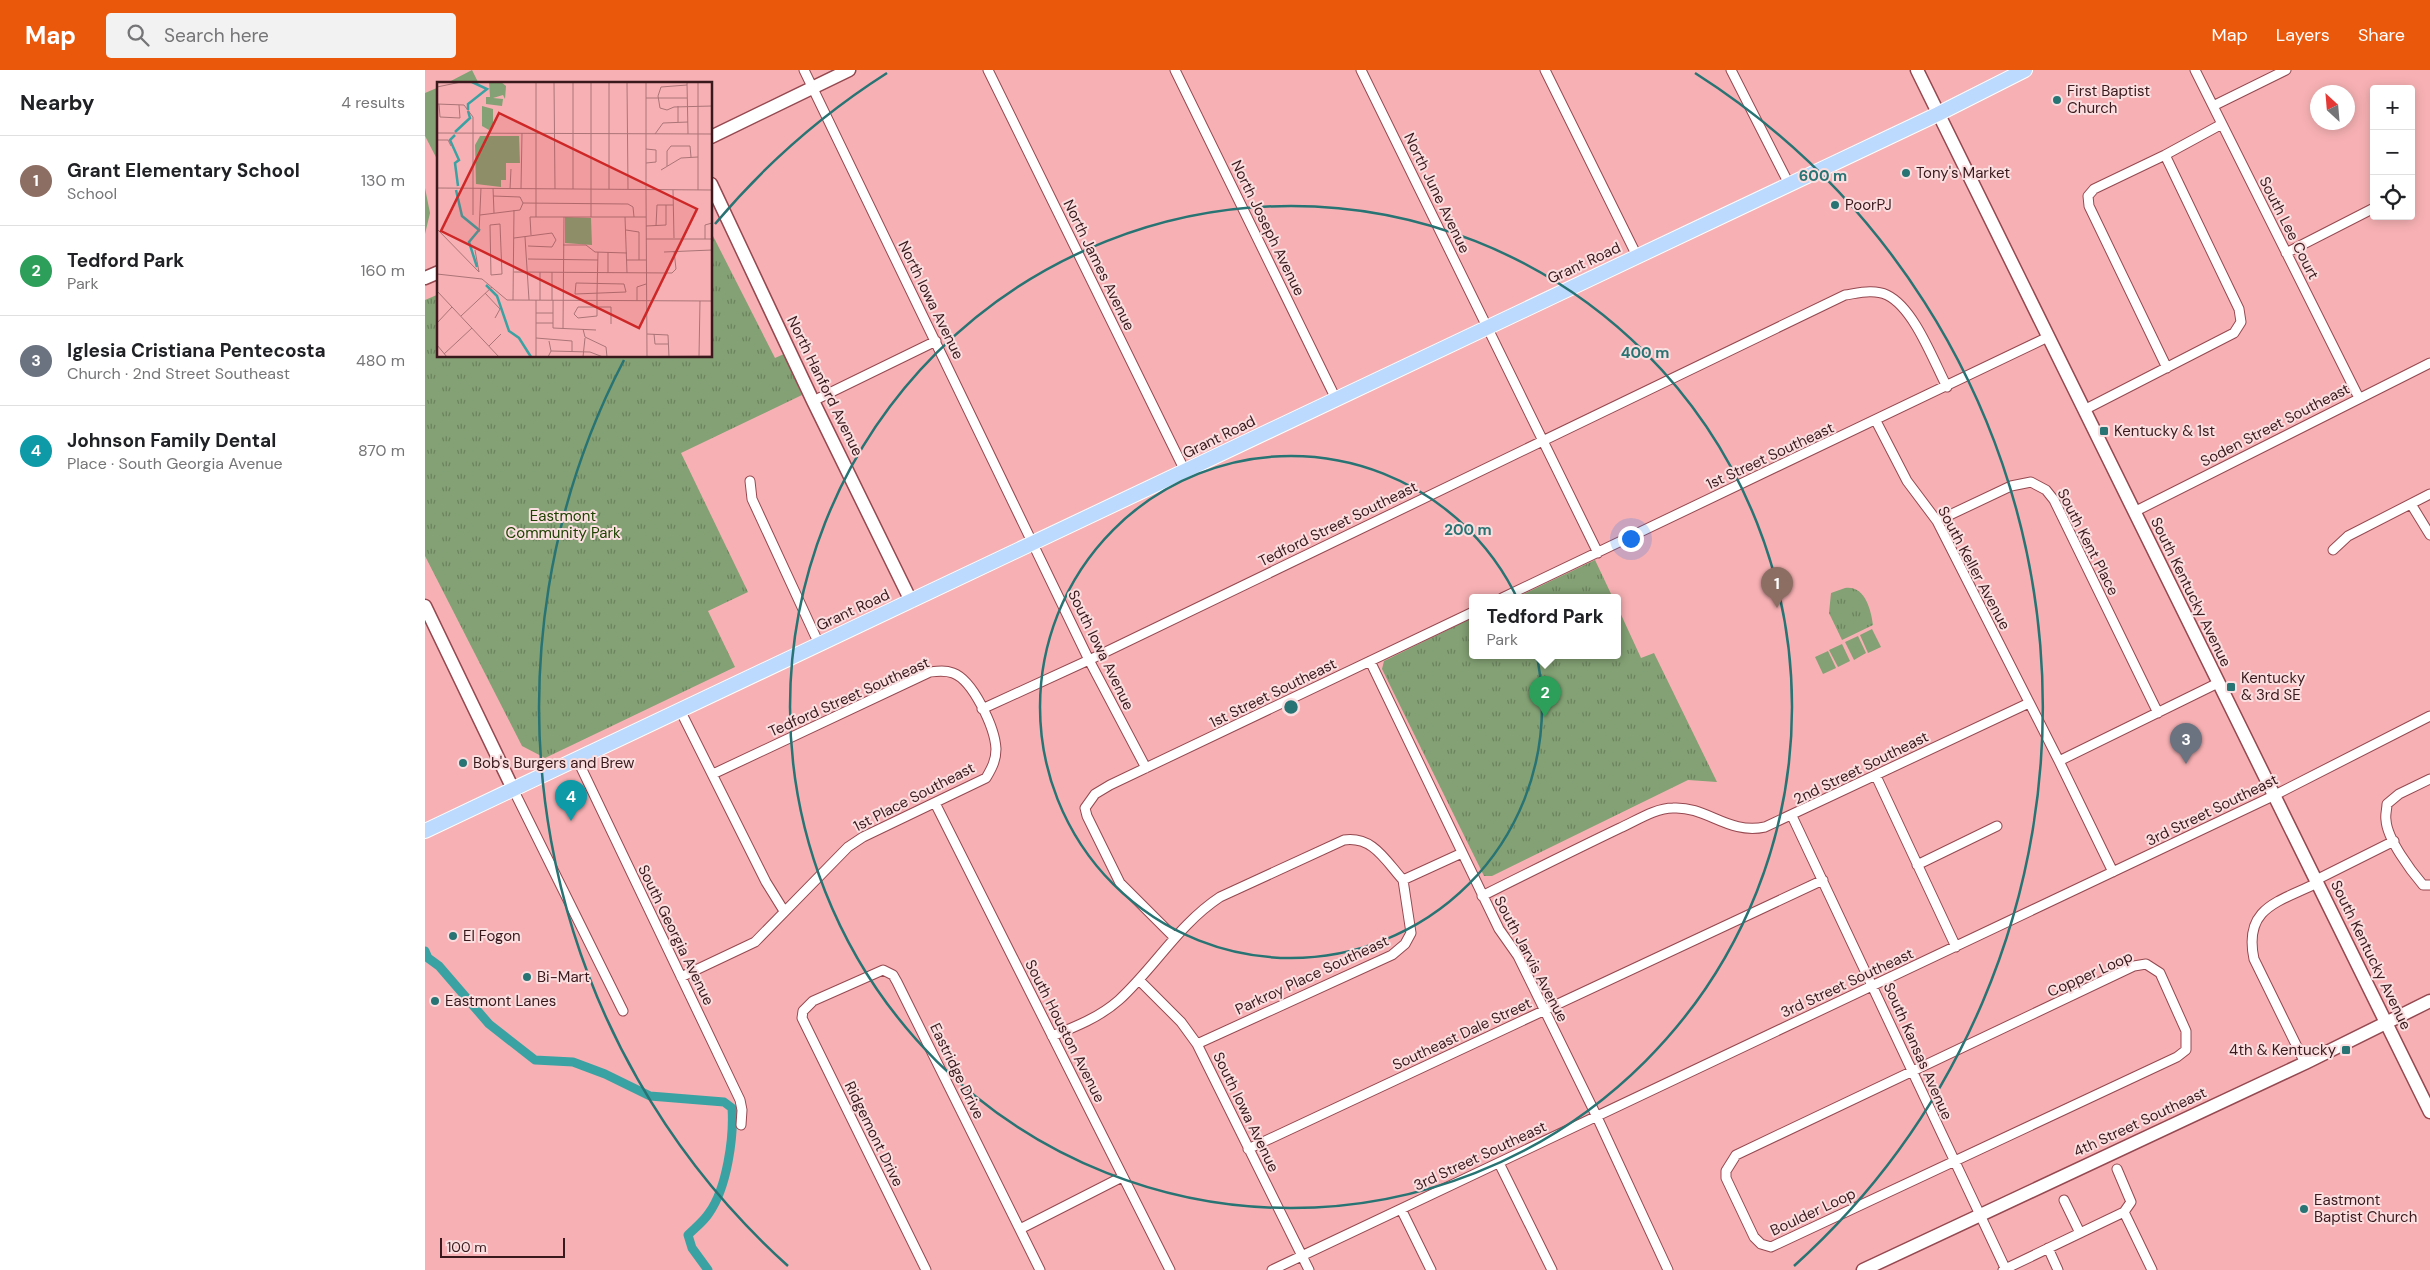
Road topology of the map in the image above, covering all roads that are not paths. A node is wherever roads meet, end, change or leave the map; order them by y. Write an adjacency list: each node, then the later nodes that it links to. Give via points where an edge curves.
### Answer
1 (804, 70): 12 (street, North Iowa Avenue)
2 (849, 70): 12 (street)
3 (988, 70): 37 (street, North James Avenue)
4 (1175, 70): 32 (street, North Joseph Avenue)
5 (1361, 70): 25 (street, North June Avenue)
6 (1545, 70): 22 (street)
7 (1731, 70): 18 (street)
8 (1917, 70): 14 (street, South Kentucky Avenue)
9 (2025, 70): 14 (main road, Grant Road)
10 (2195, 70): 13 (street, South Lee Court)
11 (2286, 70): 13 (street)
12 (813, 88): 16 (street); 27 (street, North Iowa Avenue)
13 (2213, 106): 15 (street, South Lee Court)
14 (1938, 114): 18 (main road, Grant Road); 26 (street, South Kentucky Avenue)
15 (2222, 124): 17 (street); 21 (street, South Lee Court)
16 (713, 136)
17 (2165, 155): 29 (street, via 2239,309 2241,322 2235,332); 29 (street, via 2094,189 2088,196 2089,206)
18 (1789, 184): 22 (main road, Grant Road)
19 (713, 188): 33 (street, North Hanford Avenue)
20 (2370, 210): 21 (street)
21 (2286, 253): 31 (street, South Lee Court)
22 (1637, 256): 25 (main road, Grant Road)
23 (437, 273): 24 (street)
24 (425, 278)
25 (1487, 327): 32 (main road, Grant Road); 36 (street, North June Avenue)
26 (2048, 337): 30 (street, 1st Street Southeast); 34 (street, South Kentucky Avenue)
27 (936, 341): 33 (street); 44 (street, North Iowa Avenue)
28 (2430, 363): 31 (street, Soden Street Southeast)
29 (2167, 368): 34 (street)
30 (1947, 387): 35 (street, 1st Street Southeast); 36 (street, Tedford Street Southeast, via 1901,304 1886,294 1868,291 1845,295)
31 (2359, 398): 41 (street, Soden Street Southeast)
32 (1336, 399): 37 (main road, Grant Road)
33 (813, 401): 48 (street, North Hanford Avenue)
34 (2084, 410): 41 (street, South Kentucky Avenue)
35 (1876, 421): 42 (street, South Keller Avenue, via 1907,482); 46 (street, 1st Street Southeast)
36 (1543, 440): 46 (street, North June Avenue); 52 (street, Tedford Street Southeast)
37 (1185, 471): 44 (main road, Grant Road)
38 (750, 481): 51 (street, via 752,499)
39 (2430, 494): 40 (street)
40 (2411, 504): 43 (street); 45 (street, via 2348,536)
41 (2134, 512): 54 (street, South Kentucky Avenue)
42 (1937, 521): 55 (street, South Keller Avenue); 58 (street, South Kent Place, via 2011,486 2031,482 2046,490 2054,500)
43 (2430, 535)
44 (1033, 542): 48 (main road, Grant Road); 52 (street, South Iowa Avenue)
45 (2333, 550)
46 (1598, 554): 47 (street, 1st Street Southeast)
47 (1511, 594)
48 (911, 601): 51 (main road, Grant Road)
49 (425, 606): 66 (street)
50 (1469, 614): 53 (street, 1st Street Southeast)
51 (819, 644): 57 (main road, Grant Road)
52 (1089, 660): 56 (street, Tedford Street Southeast); 62 (street, South Iowa Avenue)
53 (1369, 661): 62 (street, 1st Street Southeast); 73 (street, South Jarvis Avenue)
54 (2218, 683): 58 (street); 67 (street, South Kentucky Avenue)
55 (2029, 703): 61 (street); 64 (street, 2nd Street Southeast)
56 (982, 709): 63 (street, Tedford Street Southeast, via 964,679 949,672 930,672); 68 (street, 1st Place Southeast, via 996,747 993,767 986,778)
57 (680, 710): 60 (main road, Grant Road); 63 (street)
58 (2158, 713): 61 (street)
59 (2430, 716): 67 (street, 3rd Street Southeast)
60 (577, 759): 66 (main road, Grant Road); 84 (street, South Georgia Avenue)
61 (2059, 760): 75 (street)
62 (1147, 768): 82 (street, 1st Street Southeast, via 1102,789 1087,802 1085,808 1120,883)
63 (713, 774): 81 (street)
64 (1876, 776): 69 (street, 2nd Street Southeast); 74 (street)
65 (2430, 779): 72 (street, via 2399,794 2387,804 2385,821)
66 (513, 789): 71 (main road, Grant Road); 89 (street)
67 (2273, 796): 75 (street, 3rd Street Southeast); 78 (street, South Kentucky Avenue)
68 (935, 803): 81 (street, 1st Place Southeast, via 848,847); 92 (street, South Houston Avenue)
69 (1793, 816): 77 (street, South Kansas Avenue); 80 (street, 2nd Street Southeast, via 1765,828 1751,830 1731,826 1692,810 1666,808)
70 (1997, 826): 74 (street)
71 (425, 831)
72 (2394, 841): 78 (street); 79 (street, via 2417,879 2423,885)
73 (1461, 853): 76 (street); 80 (street, South Jarvis Avenue)
74 (1917, 865): 83 (street)
75 (2113, 872): 83 (street, 3rd Street Southeast)
76 (1403, 880): 82 (street, via 1368,842 1357,838 1344,840 1220,897 1203,908); 93 (street, Parkroy Place Southeast, via 1411,933 1405,944 1392,955)
77 (1823, 880): 86 (street, South Kansas Avenue); 90 (street, Southeast Dale Street)
78 (2316, 881): 91 (street, South Kentucky Avenue); 94 (street, via 2258,916 2250,943 2253,959)
79 (2430, 885)
80 (1482, 896): 90 (street, South Jarvis Avenue, via 1518,956)
81 (784, 912): 84 (street, 1st Place Southeast, via 755,942)
82 (1174, 937): 85 (street)
83 (1956, 947): 86 (street, 3rd Street Southeast)
84 (681, 977): 98 (street, South Georgia Avenue, via 740,1100)
85 (1139, 980): 92 (street, via 1101,1013); 93 (street, South Iowa Avenue, via 1181,1022)
86 (1874, 986): 95 (street, South Kansas Avenue); 97 (street, 3rd Street Southeast)
87 (2430, 1001): 91 (street, 4th Street Southeast)
88 (804, 1010): 108 (street, Eastridge Drive, via 813,1001 876,972 883,970 893,975); 112 (street, Ridgemont Drive, via 802,1018 806,1027)
89 (623, 1011)
90 (1545, 1011): 97 (street, South Jarvis Avenue); 99 (street, Southeast Dale Street)
91 (2387, 1022): 94 (street, 4th Street Southeast); 96 (street, South Kentucky Avenue)
92 (1052, 1036): 103 (street, South Houston Avenue)
93 (1197, 1044): 99 (street, South Iowa Avenue)
94 (2305, 1062): 107 (street, 4th Street Southeast)
95 (1913, 1073): 100 (street, South Kansas Avenue); 100 (street, Boulder Loop, via 1736,1155 1726,1171 1726,1178 1754,1237 1771,1247); 100 (street, Copper Loop, via 2134,966 2146,964 2154,968 2163,981 2186,1031 2186,1050)
96 (2430, 1112)
97 (1597, 1117): 101 (street, 3rd Street Southeast); 119 (street, South Jarvis Avenue)
98 (741, 1125)
99 (1248, 1149): 111 (street, South Iowa Avenue)
100 (1954, 1161): 107 (street, South Kansas Avenue)
101 (1499, 1163): 105 (street, 3rd Street Southeast); 118 (street)
102 (2117, 1169): 106 (street, via 2131,1202)
103 (1122, 1177): 108 (street); 114 (street, South Houston Avenue)
104 (2064, 1200): 109 (street)
105 (1401, 1209): 111 (street, 3rd Street Southeast); 117 (street)
106 (2124, 1212): 109 (street); 123 (street)
107 (1981, 1215): 120 (street, 4th Street Southeast); 121 (street, South Kansas Avenue)
108 (1020, 1230): 113 (street, Eastridge Drive)
109 (2080, 1233): 110 (street)
110 (2048, 1248): 121 (street); 122 (street)
111 (1302, 1256): 115 (street, 3rd Street Southeast); 116 (street, South Iowa Avenue)
112 (925, 1270)
113 (1040, 1270)
114 (1170, 1270)
115 (1272, 1270)
116 (1309, 1270)
117 (1431, 1270)
118 (1552, 1270)
119 (1668, 1270)
120 (1863, 1270)
121 (2005, 1270)
122 (2058, 1270)
123 (2152, 1270)

